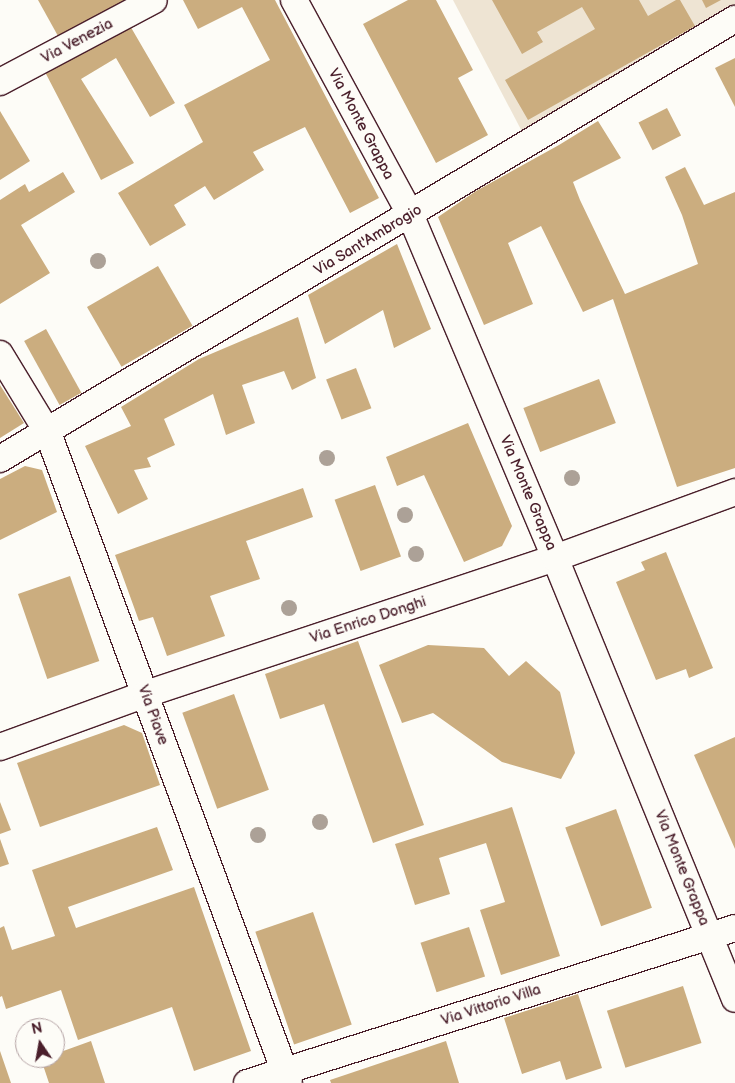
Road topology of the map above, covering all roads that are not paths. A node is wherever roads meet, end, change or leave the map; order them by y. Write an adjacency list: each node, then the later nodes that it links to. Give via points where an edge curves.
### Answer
1 (154, 0): 4 (street, Via Venezia)
2 (294, 0): 5 (street, Via Monte Grappa)
3 (735, 19): 5 (street, Via Sant'Ambrogio)
4 (0, 82)
5 (410, 214): 7 (street, Via Sant'Ambrogio); 10 (street, Via Monte Grappa)
6 (0, 354): 7 (street, Via Piave)
7 (48, 433): 8 (street, Via Sant'Ambrogio); 11 (street, Via Piave)
8 (0, 460)
9 (735, 492): 10 (street, Via Enrico Donghi)
10 (554, 558): 11 (street, Via Enrico Donghi); 14 (street, Via Monte Grappa)
11 (146, 694): 12 (street, Via Enrico Donghi); 16 (street, Via Piave)
12 (0, 747)
13 (735, 928): 14 (street, Via Vittorio Villa)
14 (711, 936): 15 (street, Via Monte Grappa); 16 (street, Via Vittorio Villa)
15 (735, 999)
16 (287, 1077): 17 (street, Via Vittorio Villa)
17 (247, 1083)

